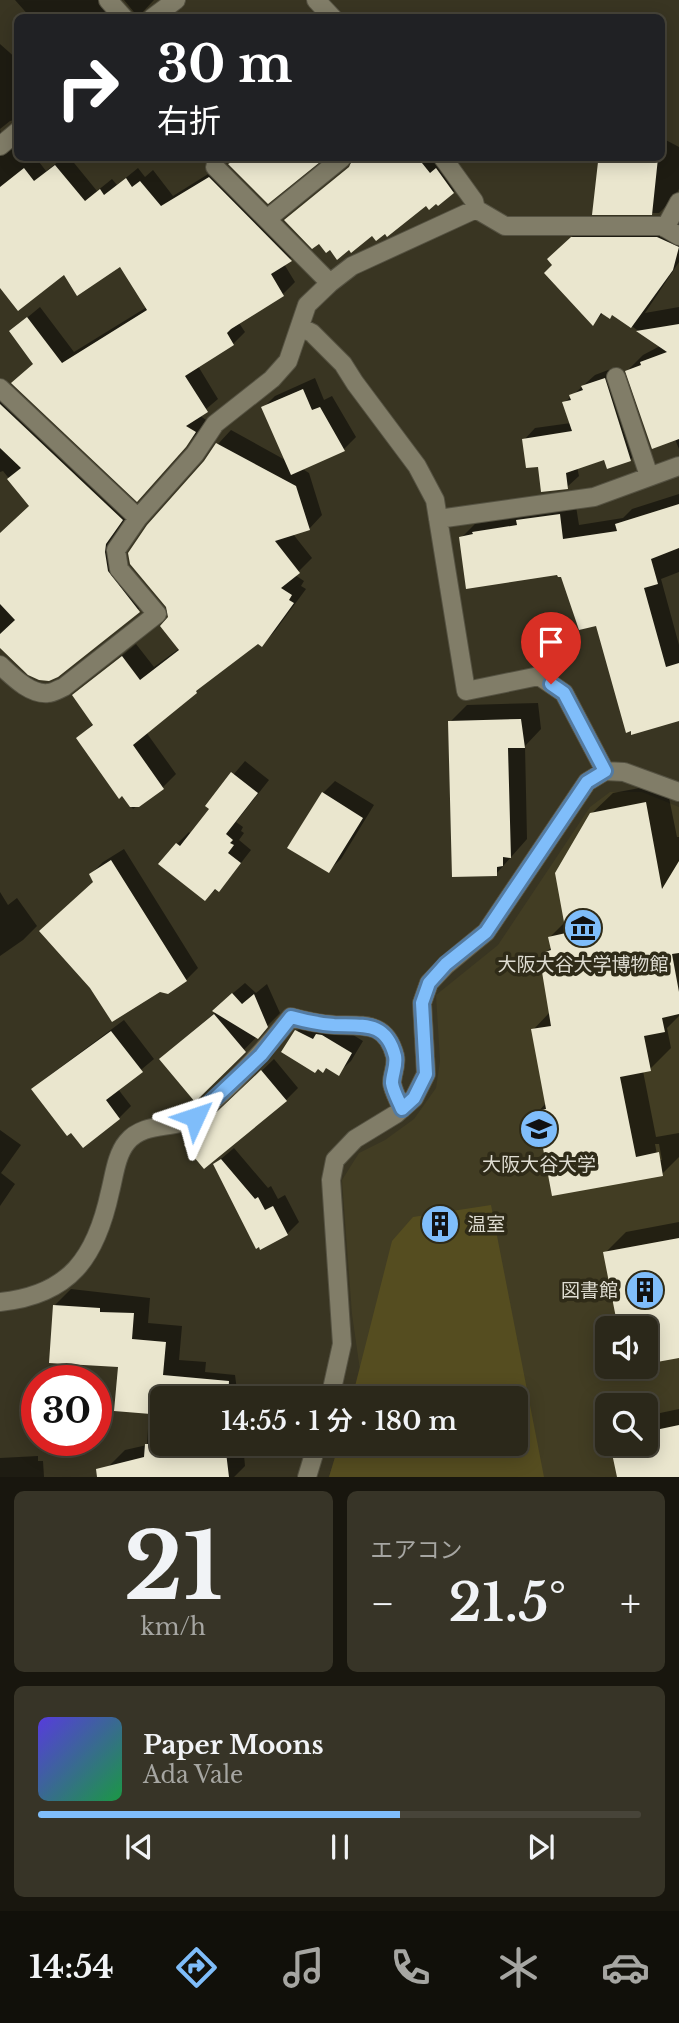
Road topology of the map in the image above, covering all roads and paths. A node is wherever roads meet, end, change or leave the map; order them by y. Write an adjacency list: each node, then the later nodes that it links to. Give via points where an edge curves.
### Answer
1 (108, 0): 4 (street)
2 (176, 0): 5 (street)
3 (316, 0): 6 (street)
4 (120, 14)
5 (157, 14)
6 (329, 14)
7 (14, 134): 8 (street)
8 (0, 146)
9 (338, 161): 14 (street)
10 (445, 161): 13 (street)
11 (215, 167): 14 (street)
12 (679, 202): 15 (street)
13 (476, 209): 15 (street, via 505,226 662,226); 16 (street, via 352,266)
14 (267, 219): 16 (street)
15 (672, 232)
16 (330, 283): 17 (street, via 307,305)
17 (300, 327): 22 (street, via 288,361 215,424); 23 (street, via 313,333 343,364 416,466 435,500)
18 (616, 377): 21 (street)
19 (0, 388): 22 (street)
20 (679, 466): 21 (street)
21 (649, 476): 23 (street, via 594,497)
22 (138, 519): 24 (street, via 116,550 118,569 157,614 64,687 48,693 26,686)
23 (438, 519): 25 (street, via 466,691 539,676 564,693)
24 (0, 665)
25 (605, 771): 26 (street, via 624,772); 27 (street, via 587,782 486,932 429,983 422,1003 426,1074 414,1098)
26 (679, 792)
27 (402, 1109): 28 (street, via 392,1085 396,1061 390,1040 377,1029 291,1017 261,1055 195,1117 142,1130 126,1143 101,1230 74,1273 50,1290 24,1300); 29 (street, via 355,1139 335,1160 331,1180 342,1343)
28 (0, 1302)
29 (333, 1386)
30 (313, 1456): 31 (street)
31 (307, 1477)

